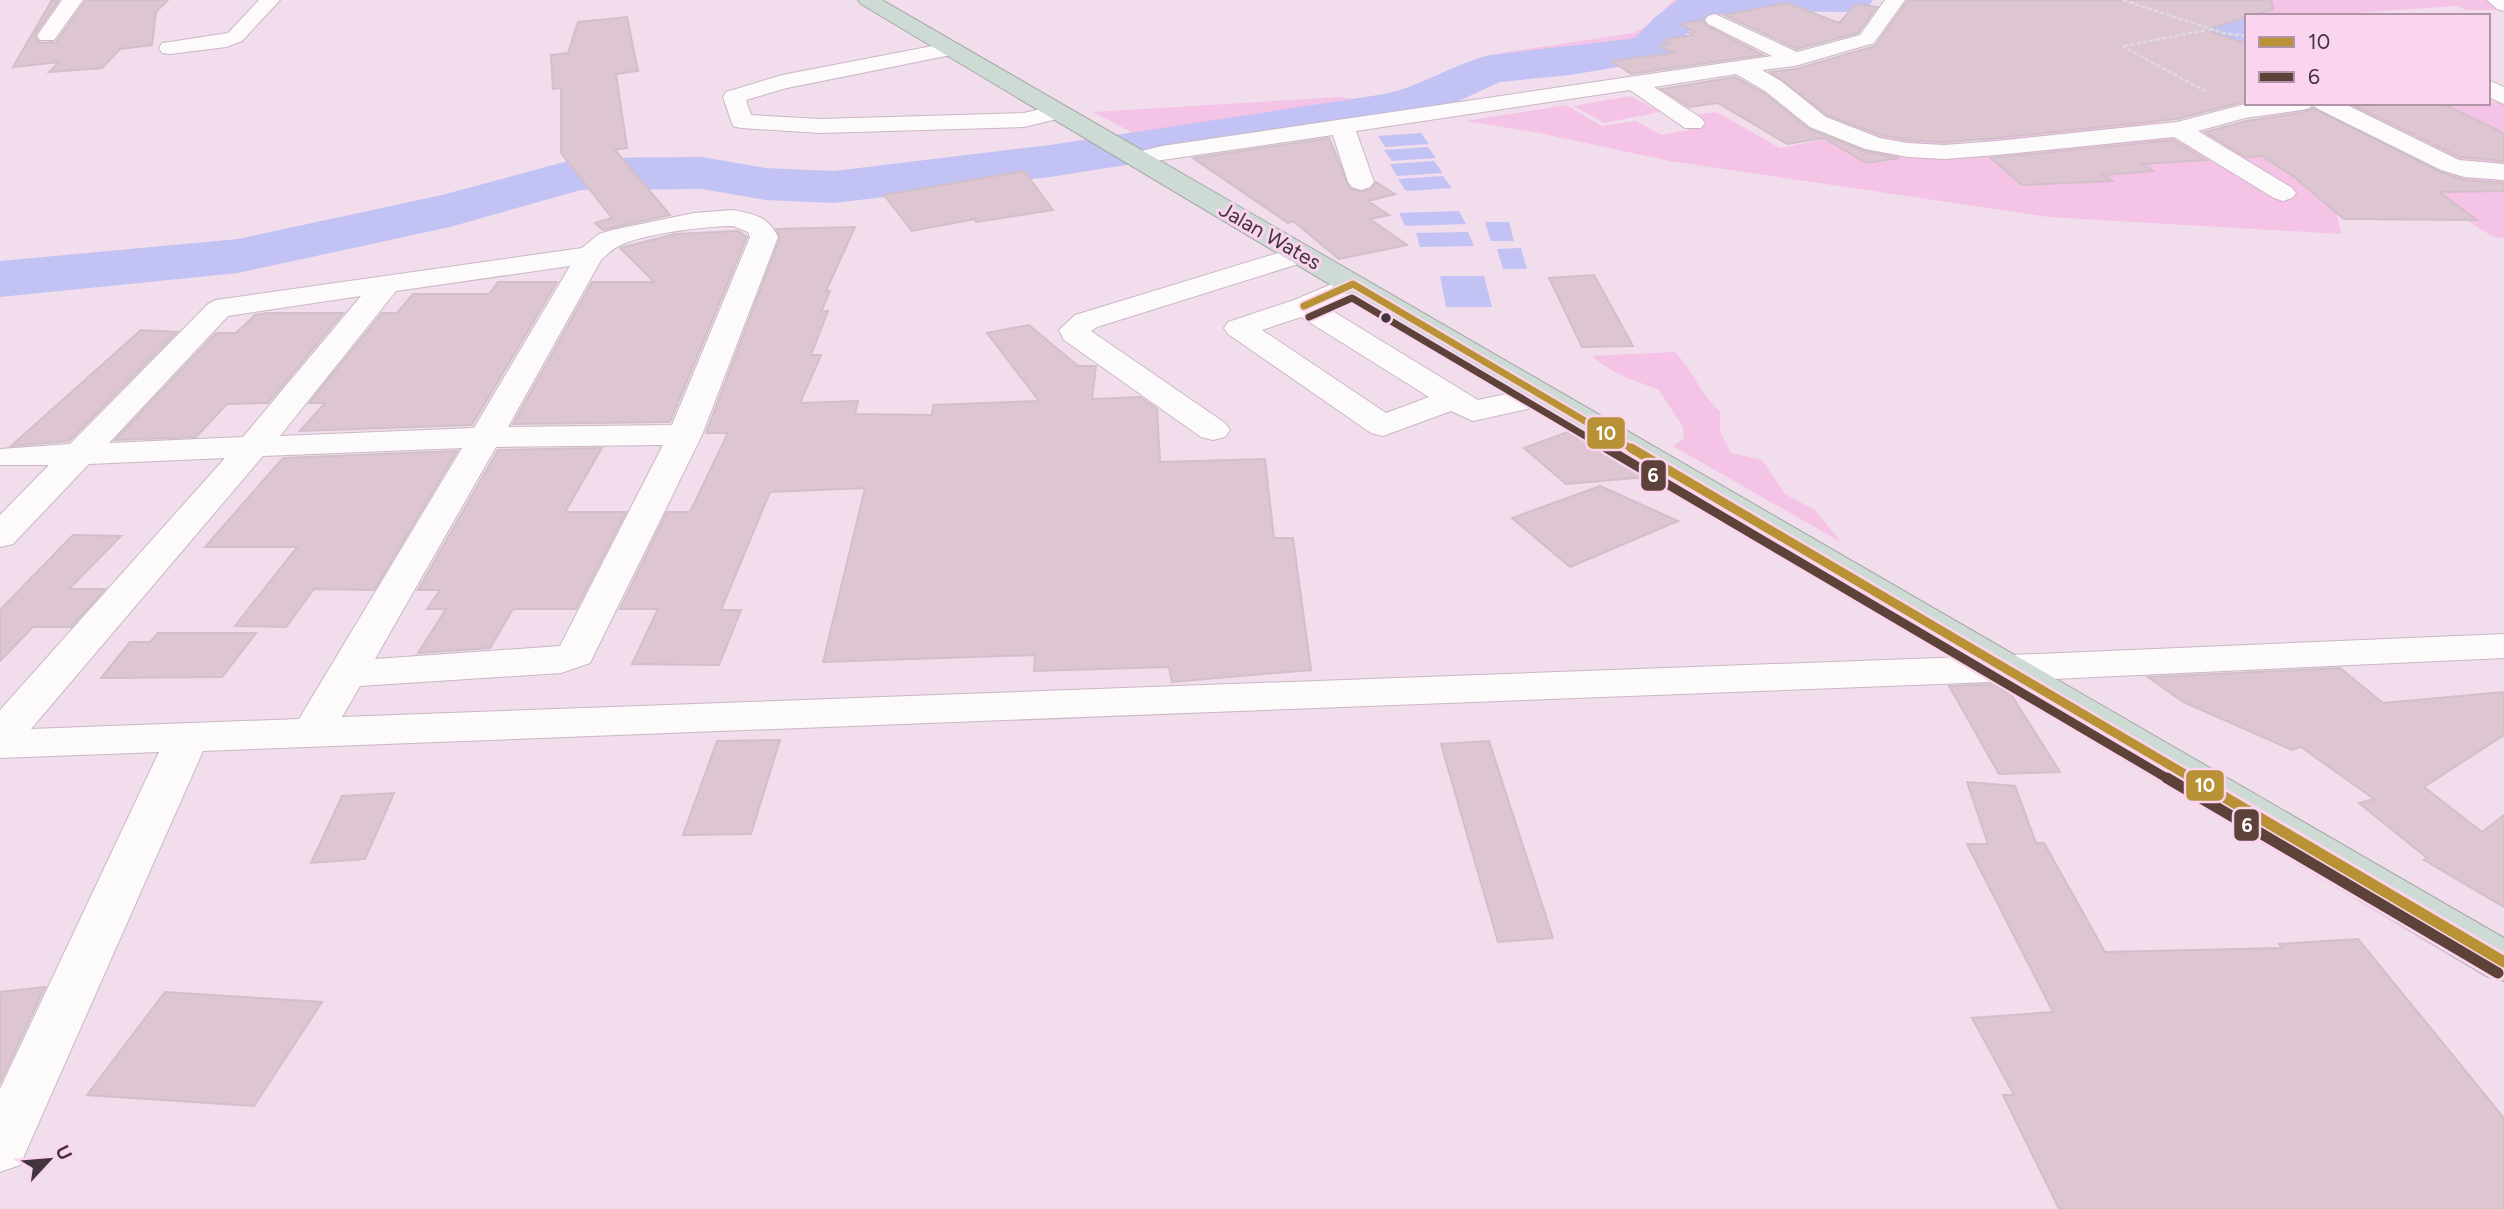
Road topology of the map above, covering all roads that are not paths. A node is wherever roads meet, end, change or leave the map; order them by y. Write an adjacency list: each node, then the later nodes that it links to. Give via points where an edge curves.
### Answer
1 (72, 0): 8 (street)
2 (270, 0): 9 (street, via 235,37)
3 (868, 0): 10 (highway, Jalan Wates)
4 (1895, 0): 11 (street, via 1867,39)
5 (2497, 0): 6 (street)
6 (2504, 5)
7 (1715, 20): 11 (street)
8 (47, 36)
9 (170, 48)
10 (948, 49): 16 (highway, Jalan Wates); 16 (street, via 865,77 782,82 734,97 741,121 809,125 894,114 1024,120)
11 (1795, 59): 12 (street)
12 (1743, 69): 13 (street); 19 (street, via 1818,122 1874,144 1909,150 1944,152)
13 (1634, 83): 17 (street); 18 (street)
14 (2287, 105): 19 (street, via 2243,111)
15 (2328, 105): 21 (street, via 2449,165)
16 (1058, 112): 20 (highway, Jalan Wates)
17 (1693, 122)
18 (1342, 125): 20 (street); 22 (street)
19 (2178, 130): 23 (street)
20 (1131, 155): 24 (highway, Jalan Wates)
21 (2504, 172)
22 (1361, 182)
23 (2283, 193)
24 (1301, 254): 27 (highway, Jalan Wates); 31 (street, via 1086,321 1074,330)
25 (590, 255): 26 (street); 32 (street, via 622,236 715,218 747,219 759,226 764,237); 33 (street)
26 (388, 282): 34 (street); 35 (street, via 218,310)
27 (1353, 284): 28 (street); 29 (highway, Jalan Wates)
28 (1304, 306): 30 (street); 30 (street, via 1239,328 1383,426)
29 (1543, 396): 30 (street, via 1473,411); 39 (highway, Jalan Wates)
30 (1454, 399)
31 (1213, 430)
32 (685, 435): 33 (street); 40 (street, via 576,654 561,660)
33 (487, 437): 34 (street); 40 (street)
34 (253, 447): 35 (street); 41 (street)
35 (80, 455): 36 (street); 37 (street)
36 (8, 457)
37 (0, 536)
38 (2504, 646): 39 (street)
39 (2006, 668): 43 (street); 47 (highway, Jalan Wates)
40 (346, 674): 43 (street)
41 (42, 692): 42 (street); 44 (street)
42 (0, 693)
43 (312, 733): 45 (street)
44 (0, 737)
45 (187, 738): 46 (street); 48 (street)
46 (0, 744)
47 (2504, 962)
48 (0, 1148)

